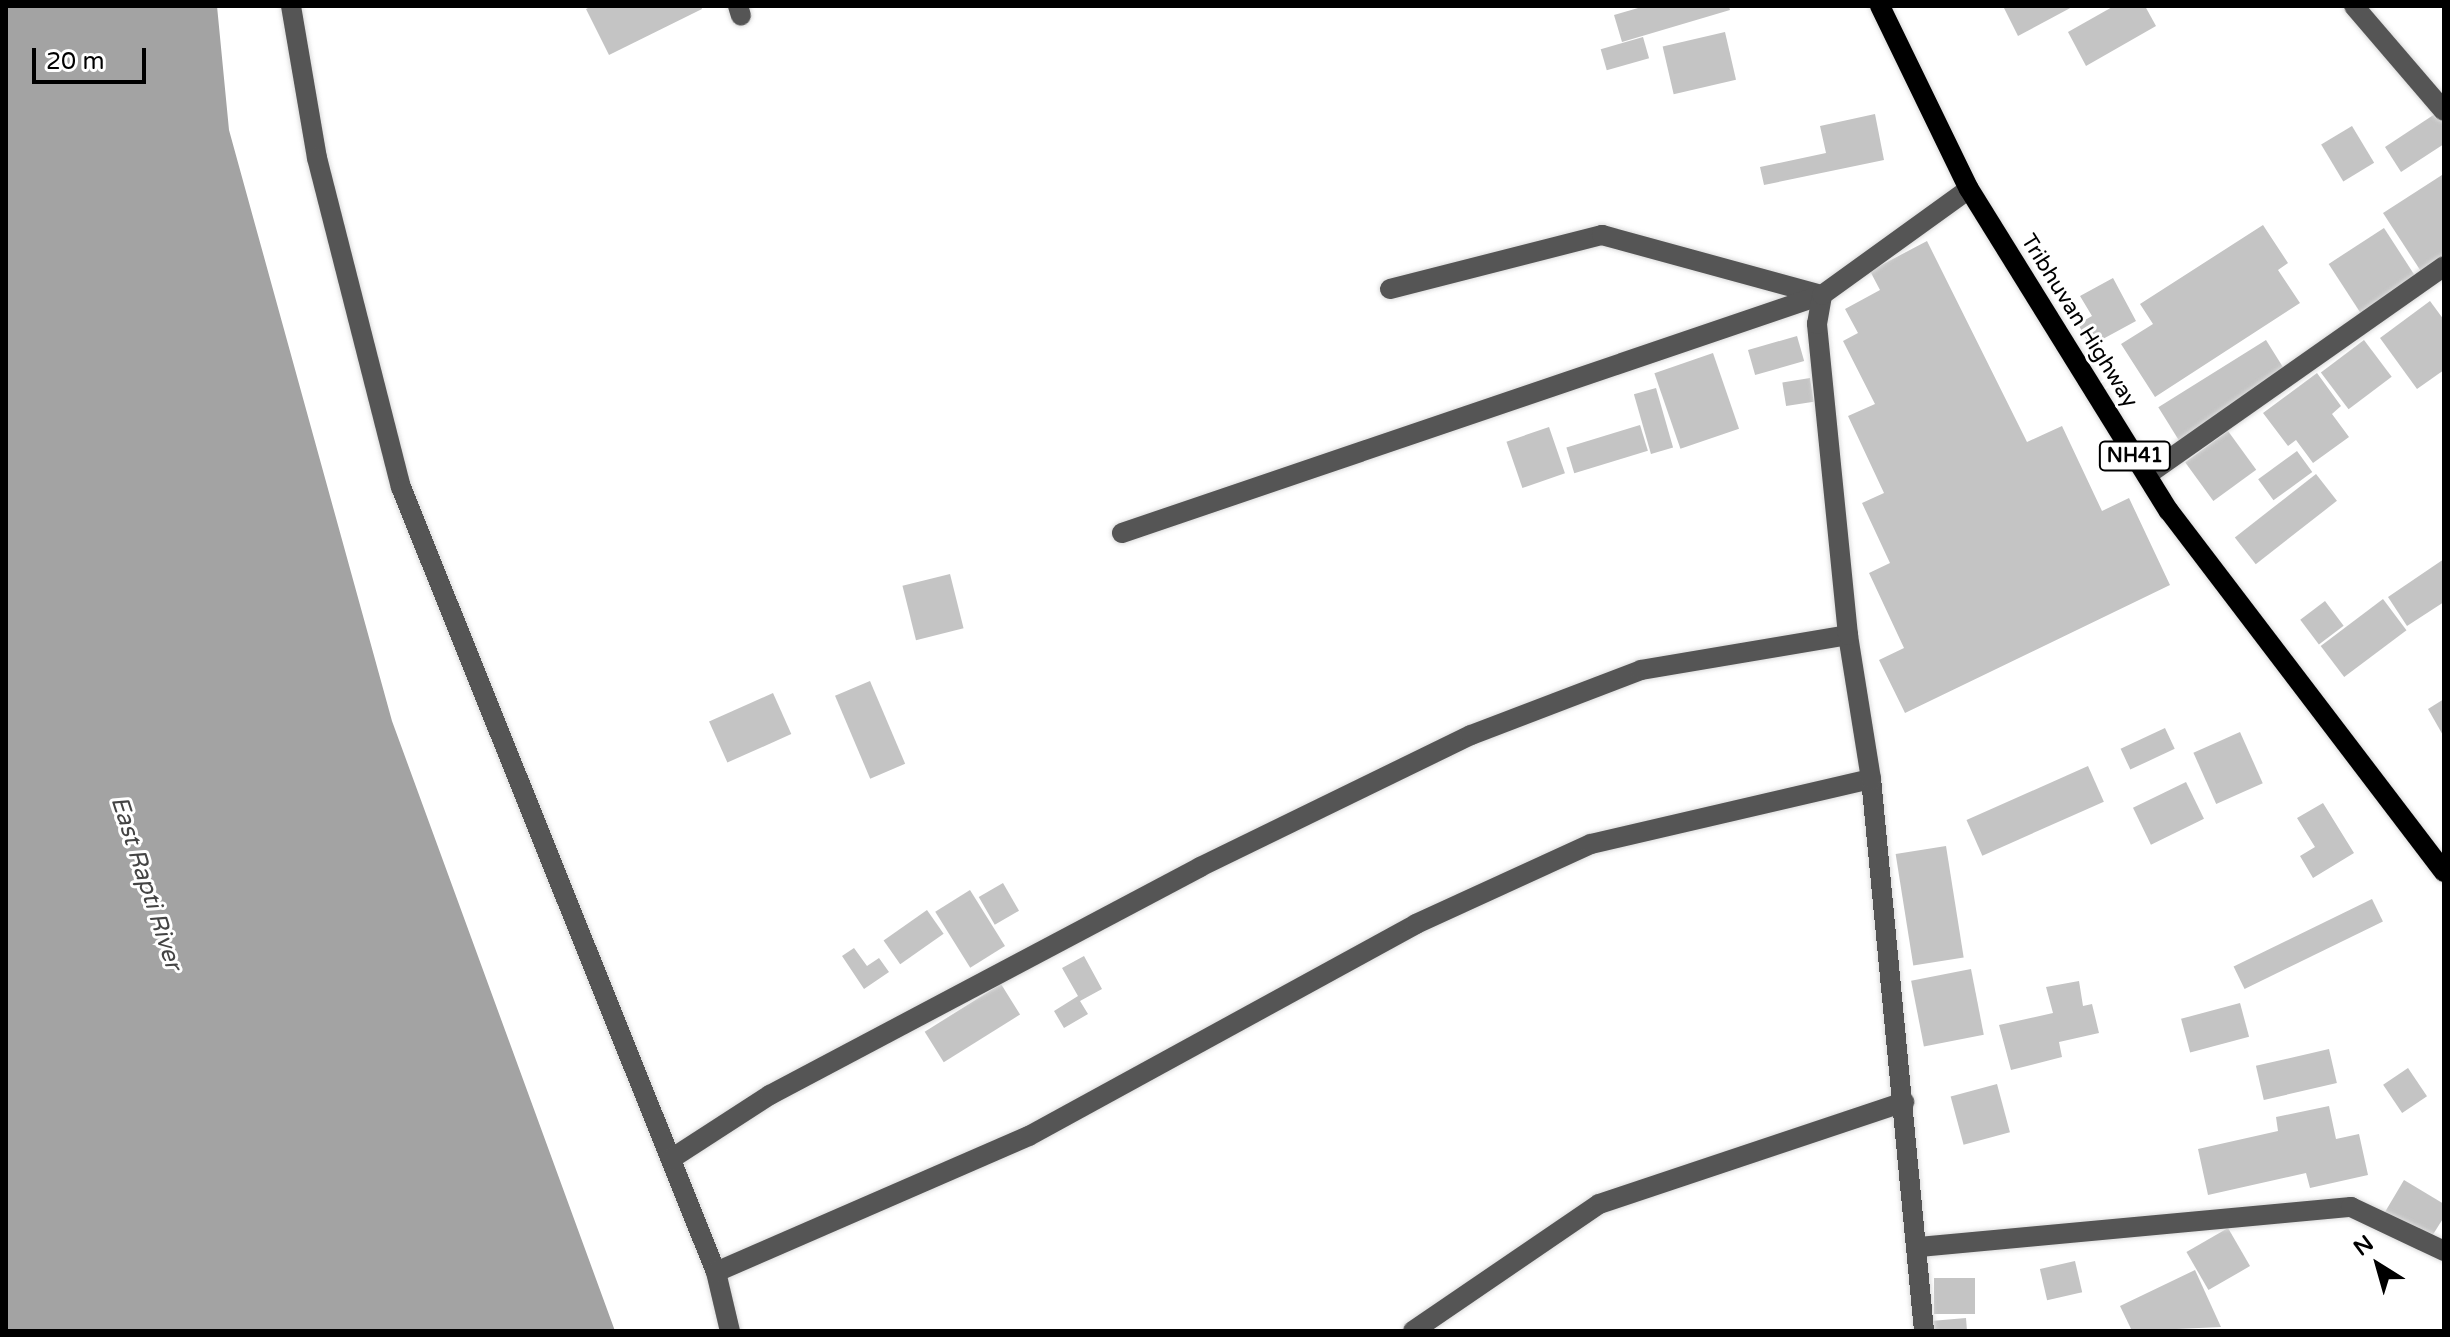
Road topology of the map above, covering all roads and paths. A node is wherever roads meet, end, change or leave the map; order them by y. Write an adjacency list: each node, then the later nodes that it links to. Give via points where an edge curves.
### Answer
1 (291, 6): 15 (street, via 317,158 401,487)
2 (1880, 6): 5 (main road, Tribhuvan Highway / NH41)
3 (2354, 6): 4 (street)
4 (2444, 111)
5 (1969, 189): 8 (street); 9 (main road, Tribhuvan Highway / NH41)
6 (2444, 266): 9 (street)
7 (1390, 289): 8 (street, via 1602,235)
8 (1822, 295): 10 (street); 11 (street, via 1817,324)
9 (2147, 475): 13 (main road, Tribhuvan Highway / NH41)
10 (1122, 533)
11 (1848, 635): 12 (street); 15 (street, via 1641,670 1471,735 1200,867 770,1095)
12 (1871, 779): 14 (street); 18 (street, via 1591,844 1416,924 1029,1136)
13 (2444, 872)
14 (1904, 1102): 16 (street); 20 (street, via 1599,1204)
15 (671, 1159): 18 (street)
16 (1919, 1247): 17 (street, via 2351,1207); 21 (street)
17 (2444, 1251)
18 (716, 1272): 19 (street)
19 (730, 1331)
20 (1413, 1331)
21 (1924, 1331)

